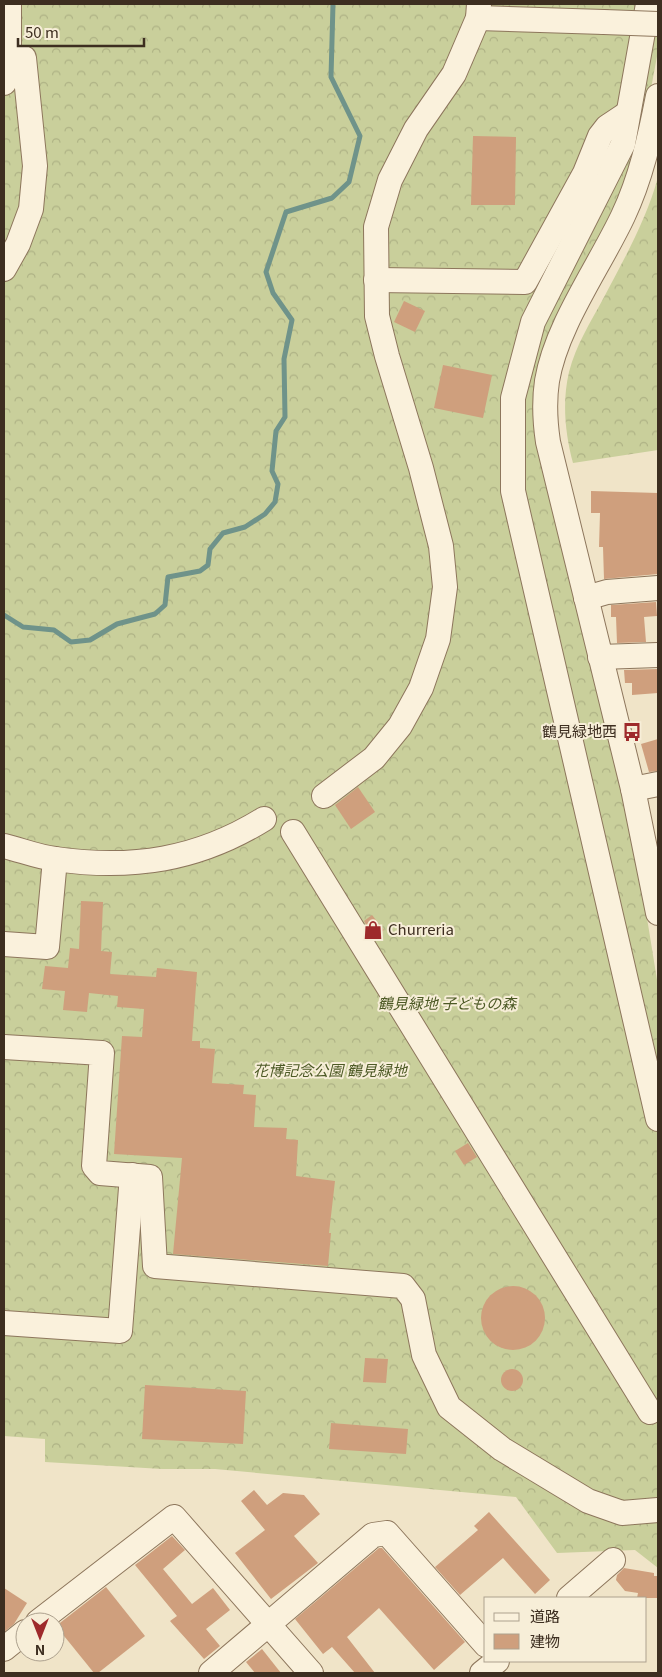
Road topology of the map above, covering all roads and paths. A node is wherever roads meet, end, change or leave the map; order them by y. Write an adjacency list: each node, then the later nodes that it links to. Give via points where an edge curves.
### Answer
1 (9, 4): 5 (street)
2 (648, 4): 8 (street)
3 (478, 11): 4 (street, bridge); 10 (street, via 454,74 416,129 390,180 376,227)
4 (658, 24)
5 (9, 58): 6 (street); 9 (street, via 24,58 35,166 31,209 18,244)
6 (4, 83)
7 (658, 96): 12 (street, via 630,200 562,334 547,383 548,442)
8 (628, 113): 10 (street, via 607,127 600,136 585,173 525,282); 25 (street, via 623,144 533,322 513,398 513,491)
9 (4, 268)
10 (376, 280): 17 (street, via 377,316 428,494 441,546 445,587 438,639 421,688 400,726 374,758)
11 (658, 588): 12 (street, via 607,592)
12 (586, 598): 14 (street)
13 (658, 655): 14 (street)
14 (600, 657): 16 (street)
15 (658, 784): 16 (street)
16 (633, 790): 22 (street)
17 (324, 796)
18 (264, 819): 21 (street, via 238,835 189,854 114,864)
19 (293, 832): 28 (street)
20 (4, 846): 21 (street)
21 (55, 859): 23 (street, via 47,946)
22 (657, 899)
23 (4, 944)
24 (4, 1047): 26 (street, via 102,1053 94,1166 100,1173)
25 (658, 1119)
26 (132, 1175): 27 (street, via 120,1331); 29 (street, via 150,1176 155,1266 403,1286 413,1299 424,1355 448,1407 502,1449 588,1501 622,1513)
27 (4, 1323)
28 (650, 1412)
29 (658, 1510)
30 (613, 1560): 31 (street)
31 (570, 1597)
32 (51, 1612): 33 (street, via 174,1517)
33 (267, 1624): 35 (street, via 373,1535 387,1533); 39 (street); 40 (street)
34 (15, 1640): 36 (street)
35 (484, 1643)
36 (4, 1649)
37 (497, 1662): 41 (street)
38 (499, 1662): 42 (street)
39 (211, 1673)
40 (311, 1673)
41 (482, 1673)
42 (511, 1673)

